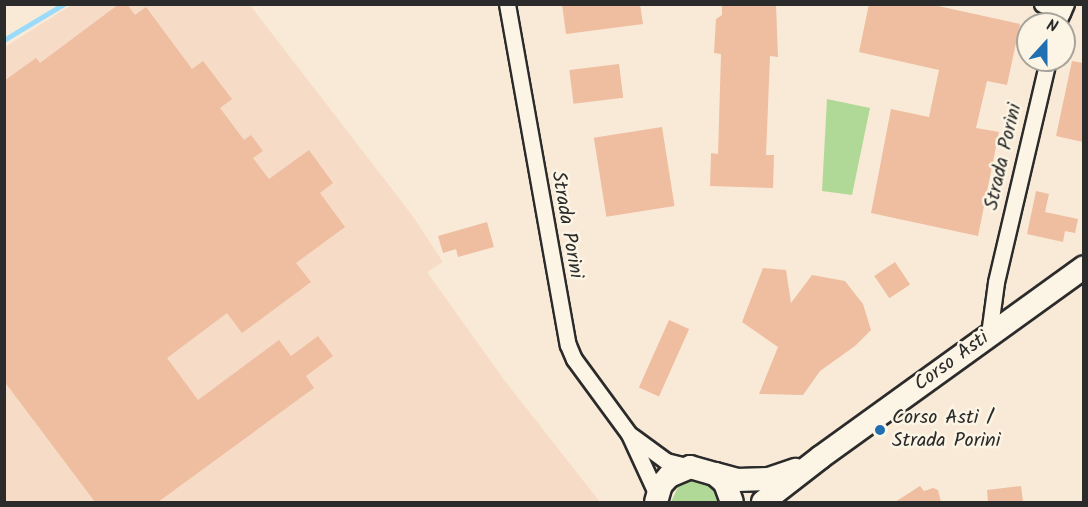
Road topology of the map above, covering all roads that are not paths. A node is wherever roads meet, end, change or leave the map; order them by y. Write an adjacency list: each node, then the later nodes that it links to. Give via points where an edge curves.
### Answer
1 (507, 4): 7 (street, Strada Porini, via 563,331 574,359)
2 (1042, 4): 3 (street)
3 (1058, 12)
4 (1045, 72): 6 (street, Strada Porini, via 996,282)
5 (1083, 267): 6 (main road, Corso Asti)
6 (989, 334): 8 (main road, Corso Asti)
7 (629, 434): 9 (street, Strada Porini, via 666,462); 11 (street, Strada Porini)
8 (821, 457): 10 (main road, Corso Asti, via 769,479 737,480); 13 (main road, Corso Asti)
9 (690, 468): 10 (main road, Corso Asti); 11 (main road, via 669,476)
10 (715, 474): 12 (main road, via 725,483)
11 (656, 499)
12 (732, 502)
13 (763, 502)

